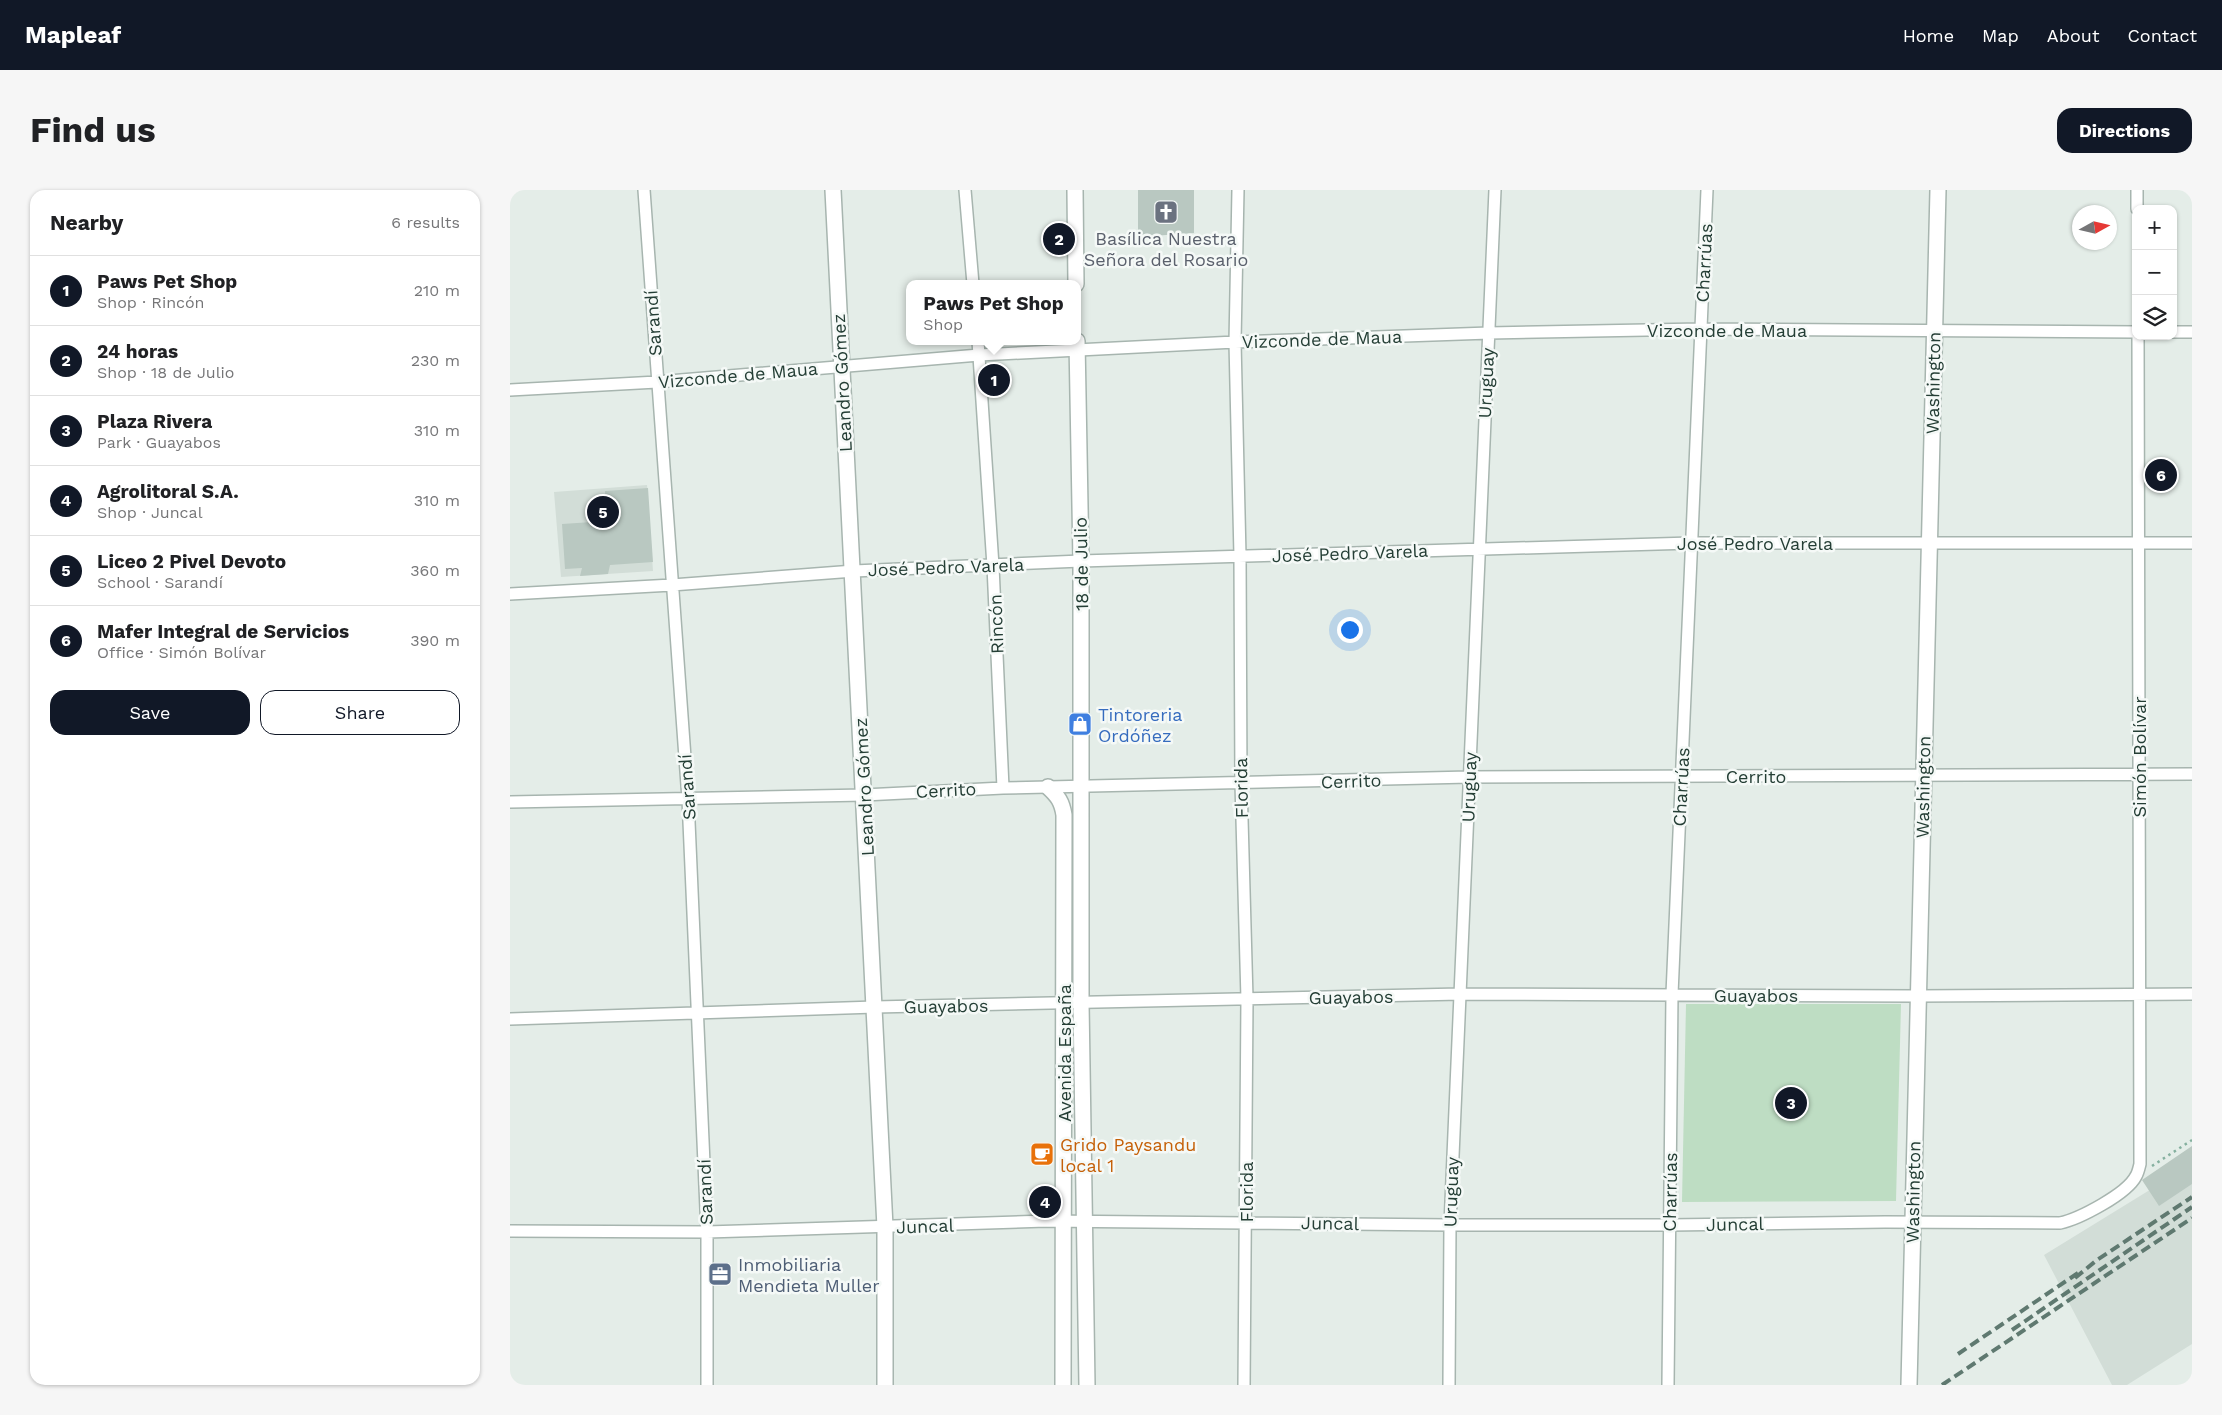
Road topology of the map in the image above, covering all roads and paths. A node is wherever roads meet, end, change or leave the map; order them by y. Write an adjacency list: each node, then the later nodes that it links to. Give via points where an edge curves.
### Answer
1 (644, 190): 25 (street, Sarandí)
2 (833, 190): 24 (street, Leandro Gómez)
3 (965, 190): 11 (street)
4 (1075, 190): 12 (street)
5 (1238, 190): 20 (street, Florida)
6 (1495, 190): 18 (street, Uruguay)
7 (1707, 190): 13 (street, Charrúas)
8 (1938, 190): 14 (street, Washington)
9 (2137, 190): 10 (street)
10 (2137, 205)
11 (973, 280)
12 (1076, 280)
13 (1701, 329): 14 (street, Vizconde de Maua); 18 (street, Vizconde de Maua); 28 (street, Charrúas)
14 (1934, 330): 15 (street, Vizconde de Maua); 27 (street, Washington)
15 (2132, 332)
16 (2177, 332): 17 (street)
17 (2192, 332)
18 (1489, 333): 20 (street, Vizconde de Maua); 31 (street, Uruguay)
19 (2138, 340): 29 (street, Simón Bolívar)
20 (1235, 342): 22 (street, Vizconde de Maua); 32 (street, Florida)
21 (978, 345): 23 (street, Rincón)
22 (1077, 346): 23 (street, Vizconde de Maua); 33 (street, 18 de Julio)
23 (979, 355): 24 (street, Vizconde de Maua); 34 (street, Rincón)
24 (841, 366): 25 (street, Vizconde de Maua); 35 (street, Leandro Gómez)
25 (657, 382): 26 (street, Vizconde de Maua); 36 (street, Sarandí)
26 (510, 390)
27 (1929, 542): 28 (street, José Pedro Varela); 29 (street, José Pedro Varela); 41 (street, Washington)
28 (1692, 543): 31 (street, José Pedro Varela); 40 (street, Charrúas)
29 (2138, 543): 30 (street, José Pedro Varela); 38 (street, Simón Bolívar)
30 (2192, 543)
31 (1479, 549): 32 (street, José Pedro Varela); 42 (street, Uruguay)
32 (1240, 556): 33 (street, José Pedro Varela); 43 (street, Florida)
33 (1081, 561): 34 (street, José Pedro Varela); 45 (street, 18 de Julio)
34 (994, 566): 35 (street, José Pedro Varela); 46 (street, Rincón)
35 (854, 571): 36 (street, José Pedro Varela); 47 (street, Leandro Gómez)
36 (672, 585): 37 (street, José Pedro Varela); 48 (street, Sarandí)
37 (510, 594)
38 (2139, 774): 39 (street, Cerrito); 41 (street, Cerrito); 53 (street, Simón Bolívar)
39 (2192, 774)
40 (1682, 776): 41 (street, Cerrito); 42 (street, Cerrito); 51 (street, Charrúas)
41 (1923, 776): 54 (street, Washington)
42 (1469, 777): 43 (street, Cerrito); 50 (street, Uruguay)
43 (1241, 783): 45 (street, Cerrito); 55 (street, Florida)
44 (1048, 787): 45 (street, Cerrito); 46 (street, Cerrito); 57 (street, Avenida España, via 1062,803 1064,815)
45 (1082, 787): 56 (street, Avenida España)
46 (1003, 788): 47 (street, Cerrito)
47 (864, 795): 48 (street, Cerrito); 58 (street, Leandro Gómez)
48 (688, 799): 49 (street, Cerrito); 59 (street, Sarandí)
49 (510, 802)
50 (1460, 994): 51 (street, Guayabos); 55 (street, Guayabos); 67 (street, Uruguay)
51 (1672, 994): 54 (street, Guayabos); 68 (street, Charrúas)
52 (2192, 994): 53 (street, Guayabos)
53 (2140, 995): 54 (street, Guayabos); 62 (street, Simón Bolívar, via 2140,1164)
54 (1918, 996): 66 (street, Washington)
55 (1247, 999): 56 (street, Guayabos); 65 (street, Florida)
56 (1081, 1003): 57 (street, Guayabos); 64 (street, Avenida España)
57 (1063, 1004): 58 (street, Guayabos); 63 (street, Avenida España)
58 (875, 1008): 59 (street, Guayabos); 69 (street, Leandro Gómez)
59 (698, 1013): 60 (street, Guayabos); 71 (street, Sarandí)
60 (510, 1019)
61 (2192, 1140): 62 (path)
62 (2136, 1177): 66 (street, Juncal, via 2087,1214 2060,1223)
63 (1064, 1221): 64 (street, Juncal); 69 (street, Juncal); 74 (street, Avenida España)
64 (1085, 1222): 65 (street, Juncal); 75 (street, Avenida España)
65 (1246, 1222): 67 (street, Juncal); 76 (street, Florida)
66 (1912, 1224): 68 (street, Juncal); 79 (street, Washington)
67 (1450, 1225): 68 (street, Juncal); 77 (street, Uruguay)
68 (1670, 1225): 78 (street, Charrúas)
69 (885, 1227): 71 (street, Juncal); 73 (street, Leandro Gómez)
70 (510, 1231): 71 (street, Juncal)
71 (707, 1232): 72 (street, Sarandí)
72 (707, 1385)
73 (885, 1385)
74 (1063, 1385)
75 (1087, 1385)
76 (1244, 1385)
77 (1449, 1385)
78 (1668, 1385)
79 (1909, 1385)

